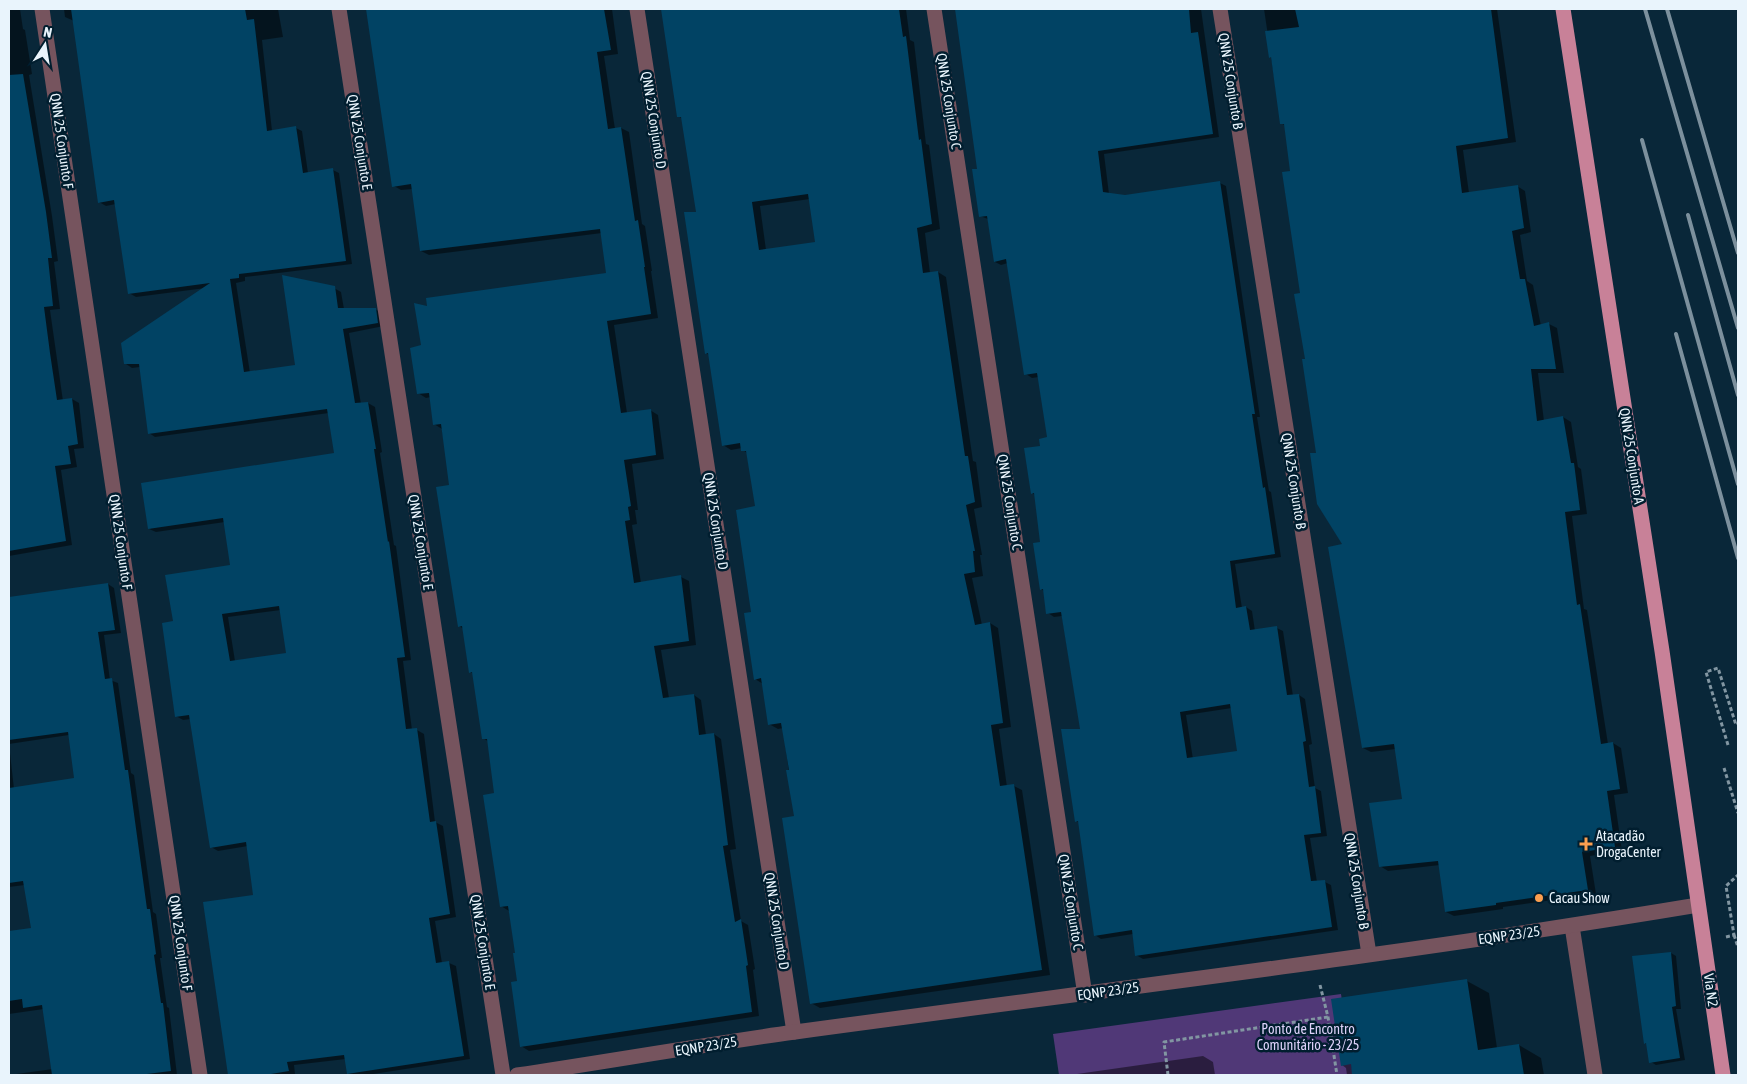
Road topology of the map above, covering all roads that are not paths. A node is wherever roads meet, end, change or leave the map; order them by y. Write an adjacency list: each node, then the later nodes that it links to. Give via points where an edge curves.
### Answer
1 (42, 9): 12 (street, QNN 25 Conjunto F)
2 (339, 9): 13 (street, QNN 25 Conjunto E)
3 (637, 9): 11 (street, QNN 25 Conjunto D)
4 (934, 9): 10 (street, QNN 25 Conjunto C)
5 (1220, 9): 9 (street, QNN 25 Conjunto B)
6 (1563, 9): 7 (main road, QNN 25 Conjunto A)
7 (1698, 905): 8 (street, EQNP 23/25); 16 (main road, Via N2)
8 (1572, 926): 9 (street, EQNP 23/25); 15 (street)
9 (1368, 954): 10 (street, EQNP 23/25)
10 (1085, 995): 11 (street, EQNP 23/25)
11 (794, 1032): 14 (street, EQNP 23/25)
12 (200, 1075)
13 (503, 1075)
14 (517, 1075)
15 (1595, 1075)
16 (1723, 1075)

